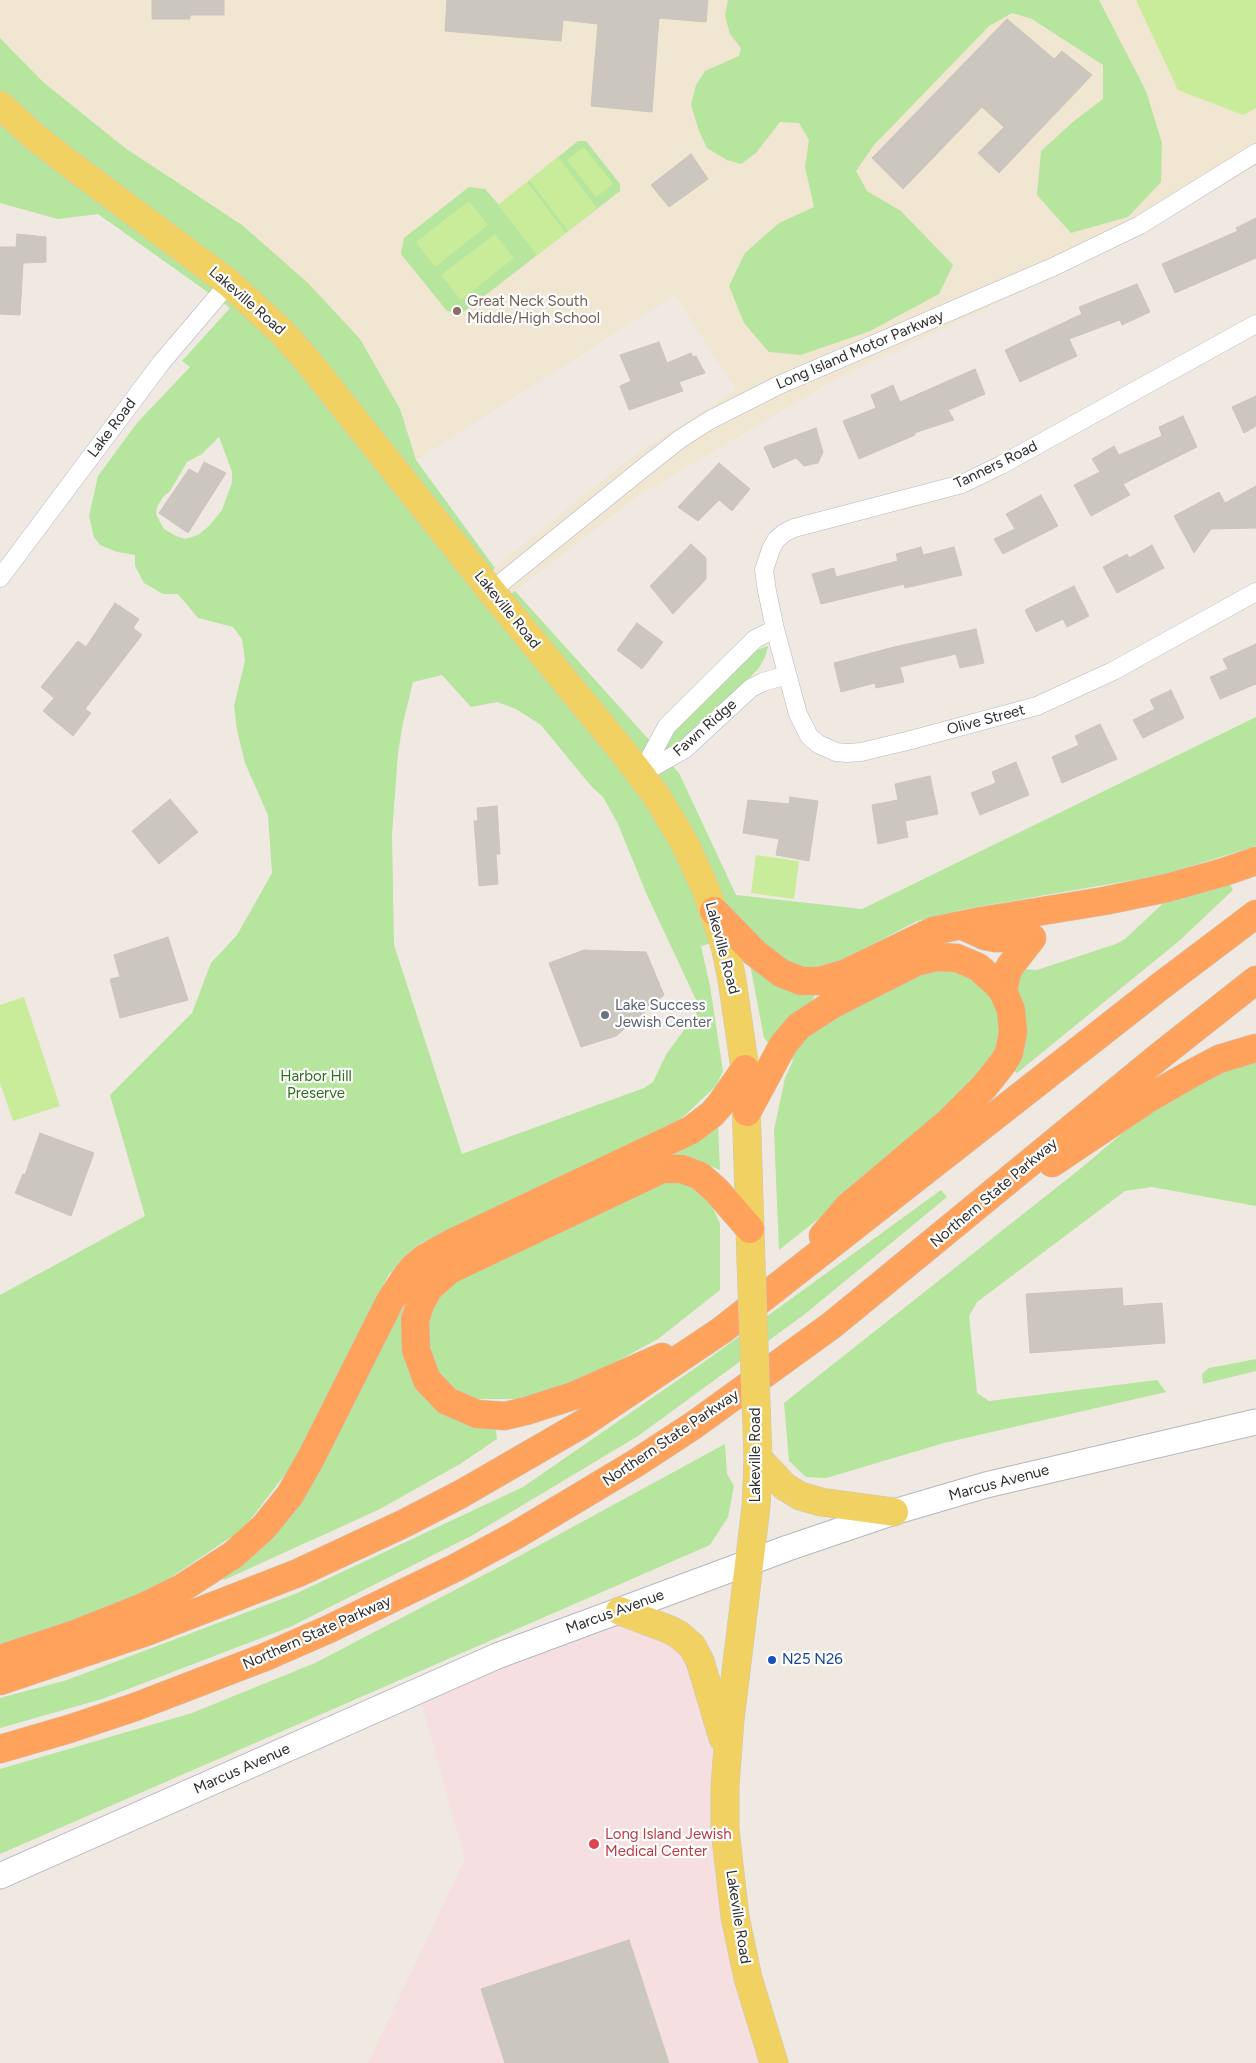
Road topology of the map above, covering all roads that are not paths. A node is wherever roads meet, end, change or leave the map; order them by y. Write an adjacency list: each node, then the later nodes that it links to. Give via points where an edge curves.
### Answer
1 (0, 106): 3 (main road, Lakeville Road, via 75,168)
2 (1256, 153): 6 (street, Long Island Motor Parkway, via 1140,225 1062,263 779,385 710,420 680,439)
3 (229, 283): 5 (street, Lake Road, via 161,363); 6 (main road, Lakeville Road, via 306,359)
4 (1256, 324): 8 (street, Tanners Road, via 962,484 805,524 784,533 770,549 764,570)
5 (0, 578)
6 (491, 591): 10 (main road, Lakeville Road)
7 (1256, 592): 9 (street, Olive Street, via 1105,675 1037,706 861,752 836,752 809,736 798,714)
8 (776, 629): 9 (street, Olive Street); 10 (street, Fawn Ridge, via 755,639 667,726)
9 (787, 675): 10 (street, Fawn Ridge, via 751,688 685,749)
10 (641, 774): 12 (main road, Lakeville Road, via 684,842)
11 (1256, 861): 14 (highway, via 1142,893)
12 (714, 911): 14 (highway, via 773,968 810,982 835,978 920,936); 18 (main road, Lakeville Road, via 739,1014)
13 (1256, 914): 22 (highway)
14 (960, 925): 16 (highway, via 990,937 1032,938 1007,972)
15 (1256, 980): 20 (highway, Northern State Parkway)
16 (1003, 991): 19 (highway, via 978,967 962,960 936,957 916,962 833,1004 799,1026 783,1045); 22 (highway, via 1011,1010 1013,1032 1009,1053 995,1074 929,1140 849,1206)
17 (1256, 1048): 20 (highway, via 1220,1059 1189,1075)
18 (746, 1069): 19 (main road, Lakeville Road); 29 (highway, via 720,1106 691,1130 452,1243 414,1267 390,1301 290,1495 264,1527 233,1555 188,1584 141,1608)
19 (747, 1112): 21 (main road, Lakeville Road)
20 (970, 1213): 31 (highway, Northern State Parkway, via 832,1325 694,1425 636,1464 516,1535 392,1600 265,1657 135,1707)
21 (750, 1229): 23 (highway, via 700,1176 682,1169 662,1169 449,1270 435,1282 421,1302 414,1329 419,1360 428,1380 440,1395 467,1411 496,1416 526,1412 573,1396); 25 (main road, Lakeville Road, bridge)
22 (780, 1286): 23 (highway)
23 (722, 1330): 30 (highway, via 582,1424 403,1524 212,1608)
24 (1256, 1422): 26 (main road, Marcus Avenue, via 1033,1473)
25 (758, 1458): 26 (main road, via 776,1478 800,1496); 27 (main road, Lakeville Road)
26 (894, 1512): 27 (main road, Marcus Avenue)
27 (749, 1562): 28 (main road, Marcus Avenue); 32 (main road, Lakeville Road)
28 (620, 1610): 32 (main road, via 668,1629 692,1646 700,1660); 33 (main road, Marcus Avenue, via 497,1656)
29 (0, 1660)
30 (0, 1681)
31 (0, 1749)
32 (728, 1754): 34 (main road, Lakeville Road, via 725,1829 735,1917 748,1978)
33 (0, 1876)
34 (774, 2063)

